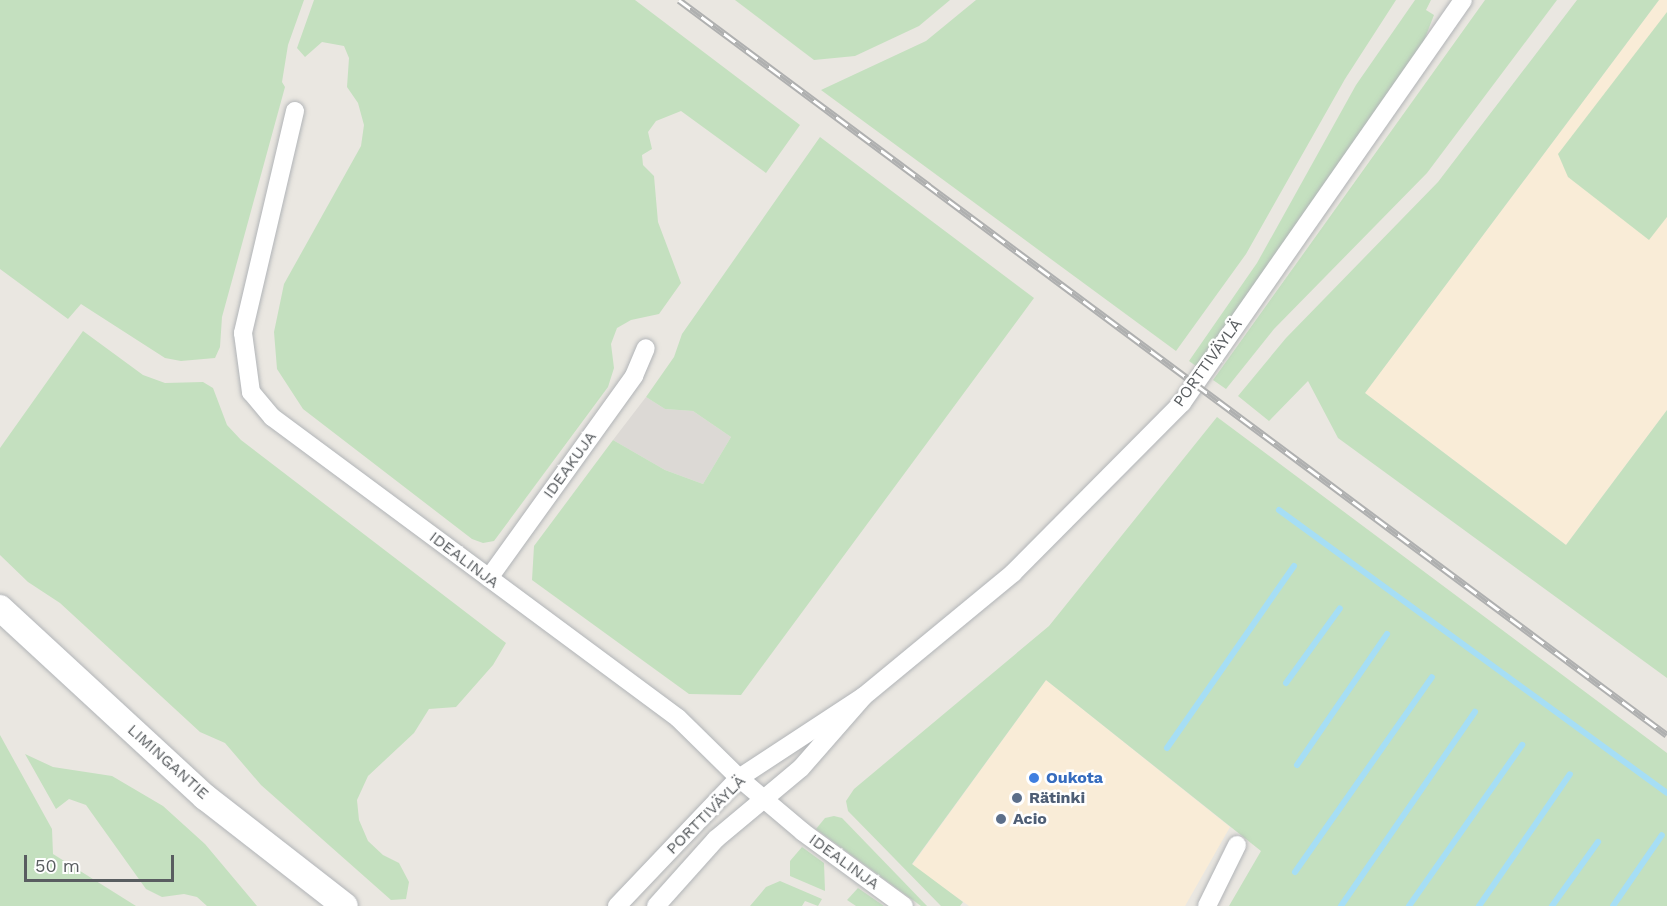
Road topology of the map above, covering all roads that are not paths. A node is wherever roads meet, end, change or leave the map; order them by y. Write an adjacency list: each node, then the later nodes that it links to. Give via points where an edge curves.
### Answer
1 (1463, 0): 6 (street, PORTTIVÄYLÄ, via 1182,403 1013,573)
2 (295, 111): 4 (street, IDEALINJA, via 243,333 251,392 272,417)
3 (646, 348): 4 (street, IDEAKUJA, via 634,376)
4 (489, 578): 7 (street, IDEALINJA, via 678,718)
5 (0, 608): 10 (main road, LIMINGANTIE, via 205,797)
6 (864, 696): 7 (street, PORTTIVÄYLÄ); 8 (street, PORTTIVÄYLÄ, via 801,768)
7 (739, 778): 8 (street, IDEALINJA); 11 (street, PORTTIVÄYLÄ)
8 (763, 799): 12 (street, PORTTIVÄYLÄ, via 716,838); 13 (street, IDEALINJA)
9 (1237, 845): 14 (street)
10 (345, 906)
11 (618, 906)
12 (656, 906)
13 (904, 906)
14 (1207, 906)

